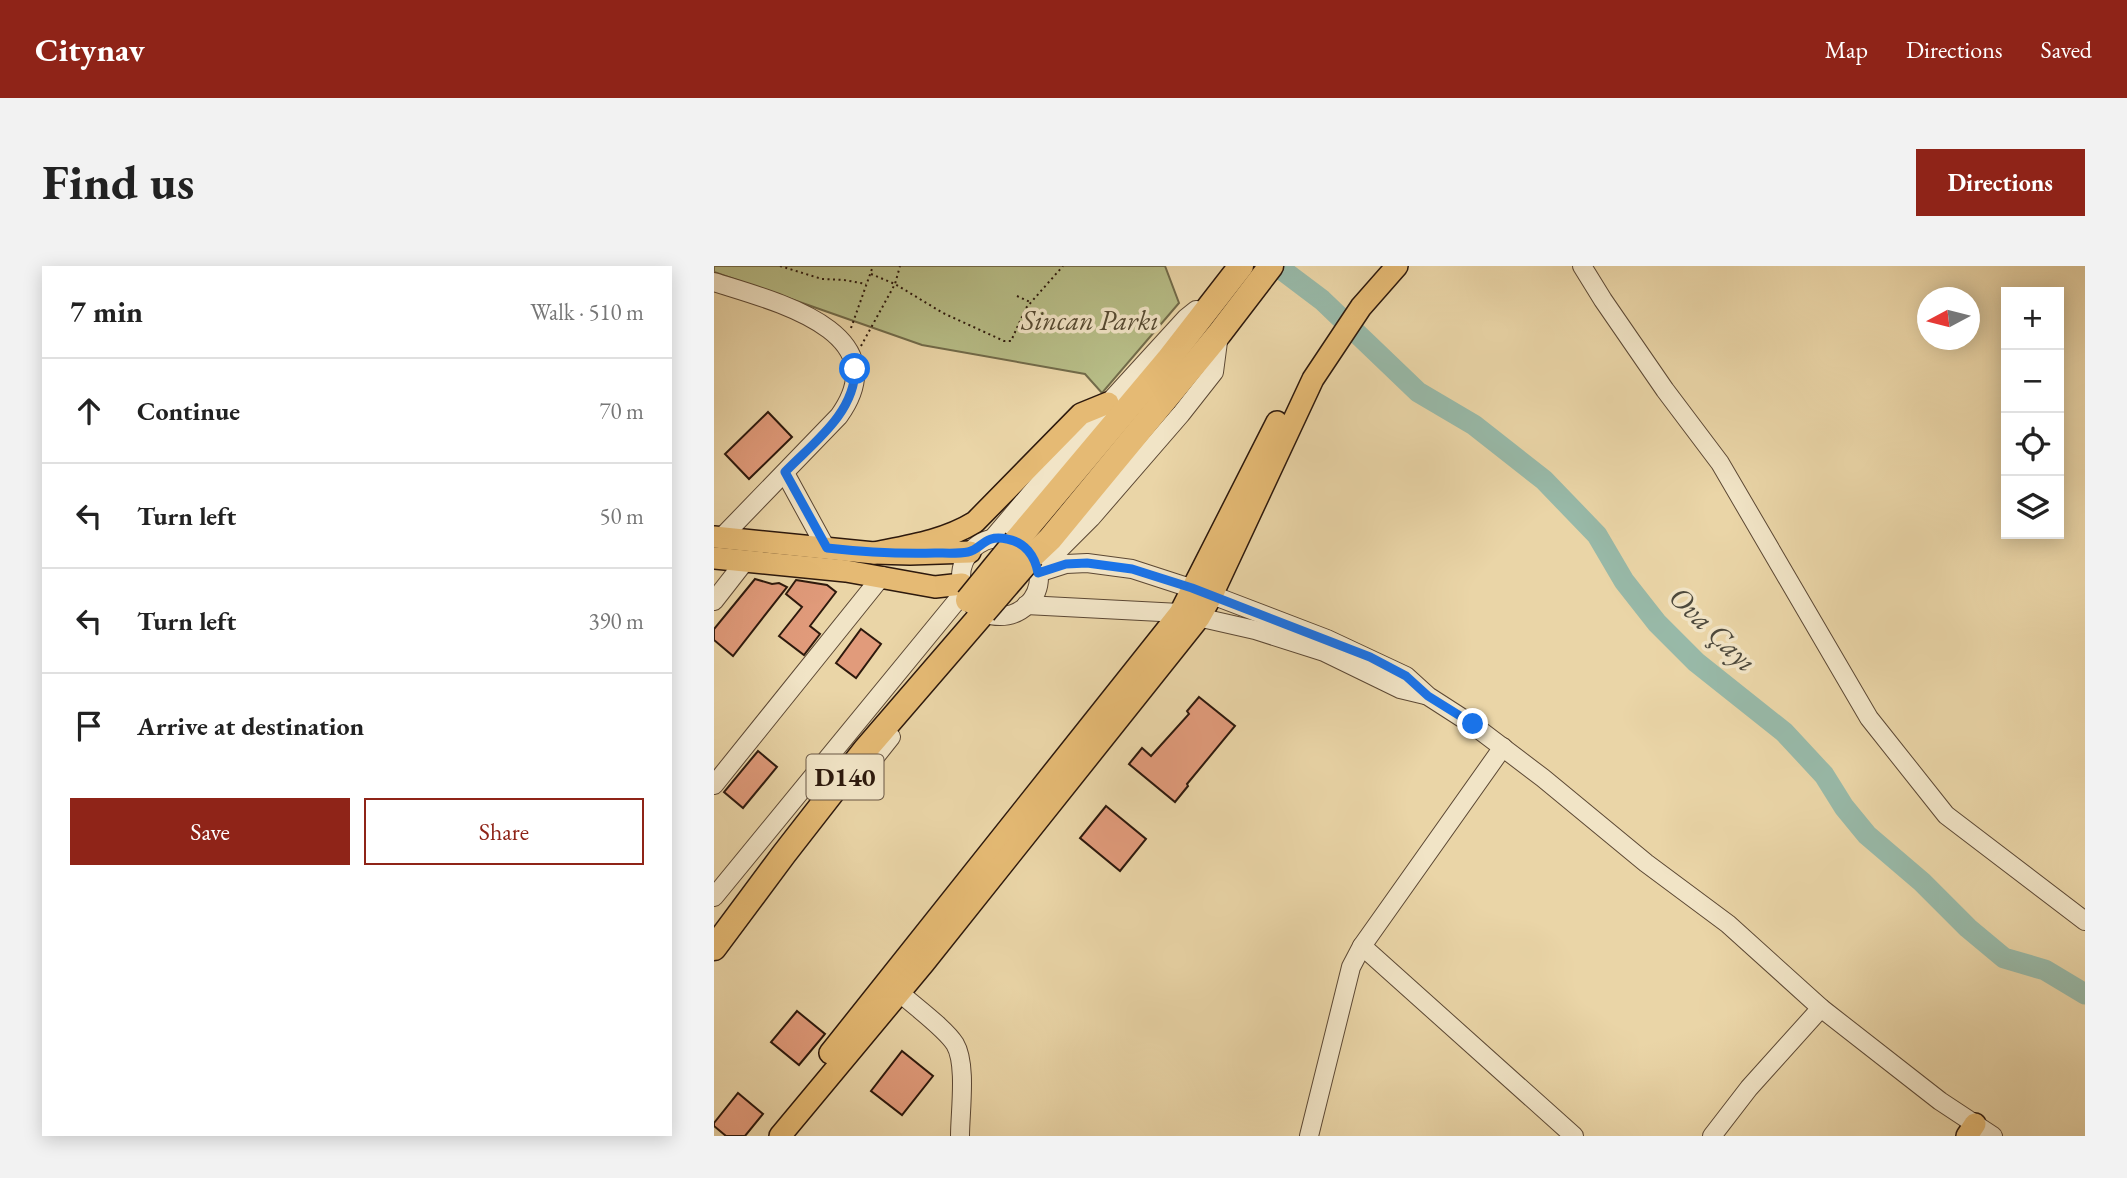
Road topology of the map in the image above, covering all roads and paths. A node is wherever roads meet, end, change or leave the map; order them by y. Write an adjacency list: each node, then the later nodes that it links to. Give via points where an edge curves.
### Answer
1 (780, 266): 12 (path, via 822,279)
2 (873, 266): 10 (path)
3 (900, 266): 13 (path)
4 (1063, 266): 15 (path)
5 (1241, 266): 16 (highway, D140)
6 (1271, 266): 16 (highway, D140)
7 (1379, 266): 28 (main road, via 1348,300 1312,352)
8 (1396, 266): 28 (main road, via 1340,336 1313,379)
9 (1582, 266): 38 (street, via 1720,463 1869,718 1946,815)
10 (871, 274): 12 (path); 13 (path)
11 (714, 282): 18 (street, via 805,315 835,332)
12 (866, 284): 18 (path)
13 (895, 284): 15 (path, via 1004,341 1011,341); 18 (path, via 869,333)
14 (1017, 296): 15 (path)
15 (1031, 303)
16 (1221, 305): 17 (highway, D140); 19 (street, via 1194,311); 23 (highway, D140, via 1107,433)
17 (1219, 334): 23 (highway, D140); 23 (street, via 1214,372 1091,518)
18 (849, 351): 20 (street, via 855,384 850,400)
19 (1108, 403): 23 (street); 25 (main road, via 1081,414 968,526 935,540)
20 (785, 472): 21 (street); 22 (street)
21 (716, 544): 22 (main road); 26 (main road)
22 (827, 548): 25 (main road)
23 (1028, 549): 24 (street, via 984,541); 28 (street, via 1066,564 1132,569); 30 (highway, D140, bridge); 31 (street, via 1035,594)
24 (970, 552): 25 (main road); 30 (street, via 962,567)
25 (874, 553)
26 (746, 560): 27 (main road); 29 (street)
27 (882, 576): 30 (main road); 35 (street)
28 (1202, 591): 32 (main road); 33 (street, via 1370,657 1406,676)
29 (714, 600)
30 (974, 601): 31 (street, via 1014,613); 36 (street); 37 (highway, D140); 40 (highway, D140)
31 (1026, 605): 32 (street)
32 (1190, 615): 33 (street, via 1324,652 1400,689); 41 (main road); 44 (main road)
33 (1428, 696): 34 (street)
34 (1503, 747): 39 (street); 42 (street, via 1728,924)
35 (714, 785)
36 (714, 897)
37 (714, 921)
38 (2085, 921)
39 (1362, 946): 47 (street, via 1351,967); 48 (street)
40 (714, 950)
41 (899, 992): 45 (main road); 46 (street, via 950,1038 958,1051)
42 (1821, 1007): 43 (street); 49 (street)
43 (1984, 1133)
44 (765, 1136)
45 (780, 1136)
46 (960, 1136)
47 (1309, 1136)
48 (1574, 1136)
49 (1712, 1136)

